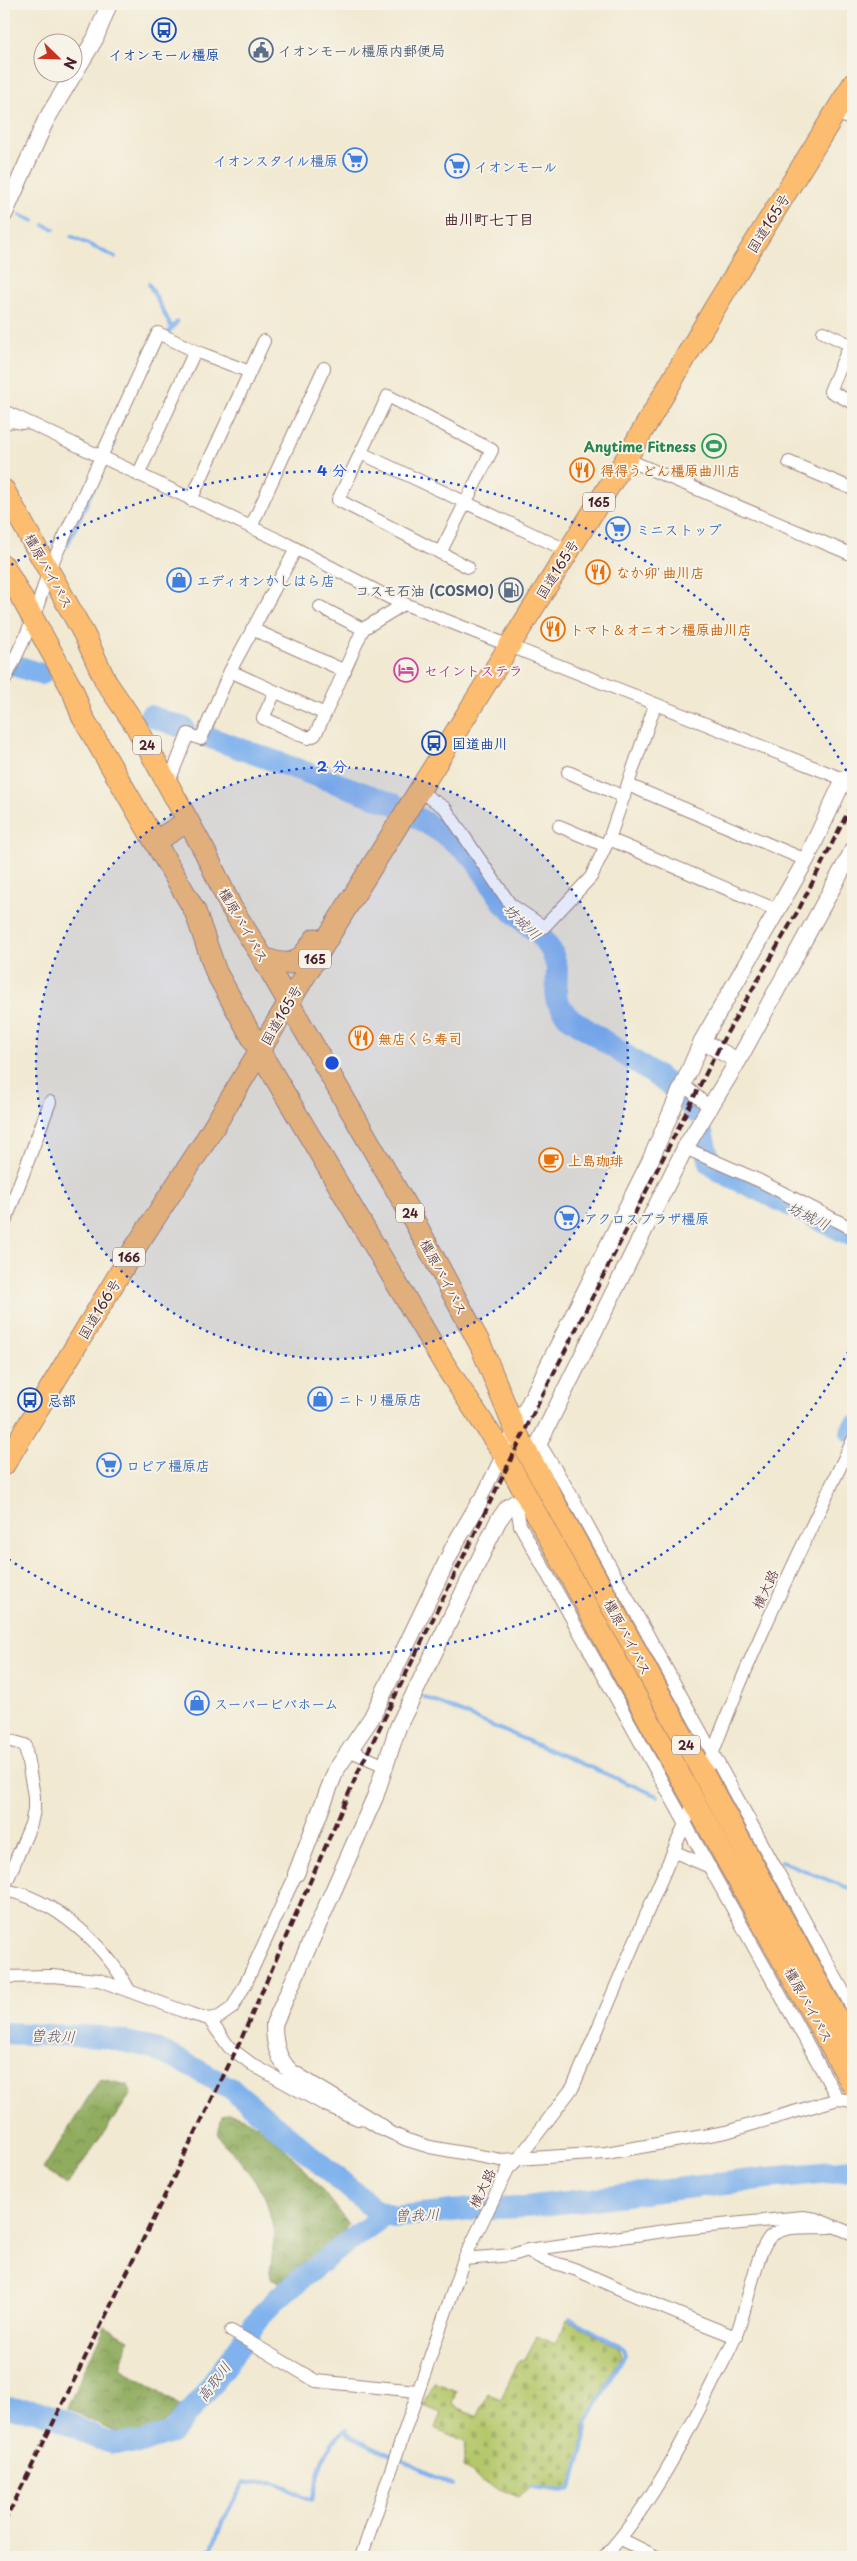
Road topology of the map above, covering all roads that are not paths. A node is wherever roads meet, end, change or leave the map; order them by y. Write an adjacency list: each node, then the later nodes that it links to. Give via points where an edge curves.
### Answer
1 (110, 4): 4 (street, via 96,39 46,120)
2 (853, 84): 3 (highway, 国道165号 / 165)
3 (845, 117): 16 (highway, 国道165号 / 165, via 714,309)
4 (4, 215)
5 (823, 332): 7 (street)
6 (264, 341): 10 (street)
7 (851, 346): 11 (street, via 830,391)
8 (195, 350): 10 (street); 17 (street, via 163,335); 19 (street)
9 (324, 368): 24 (street)
10 (250, 372): 22 (street)
11 (853, 403)
12 (4, 411): 14 (street)
13 (4, 424): 14 (street, via 11,421)
14 (28, 424): 17 (street)
15 (361, 453): 23 (street); 23 (street, via 388,396 492,450); 27 (street, via 338,500)
16 (626, 459): 26 (highway, 国道165号 / 165); 28 (street)
17 (105, 460): 19 (street); 31 (street)
18 (789, 462): 20 (street)
19 (138, 475): 22 (street)
20 (853, 488)
21 (4, 490): 31 (highway, 橿原バイパス / 24)
22 (192, 500): 24 (street)
23 (465, 504): 26 (street); 27 (street)
24 (251, 527): 25 (street)
25 (296, 549): 32 (street); 35 (street)
26 (568, 551): 37 (highway, 国道165号 / 165)
27 (440, 553): 30 (street)
28 (853, 555)
29 (4, 566): 34 (highway, 橿原バイパス / 24)
30 (468, 567)
31 (49, 570): 34 (street); 46 (highway, 橿原バイパス / 24, via 106,682 136,726)
32 (404, 604): 36 (street); 37 (street)
33 (320, 607): 36 (street)
34 (33, 620): 40 (street); 52 (highway, 橿原バイパス / 24, via 73,691 82,716)
35 (252, 629): 38 (street); 39 (street)
36 (363, 629): 39 (street)
37 (509, 645): 42 (street); 48 (highway, 国道165号 / 165)
38 (230, 671): 41 (street); 46 (street, via 201,738 188,734)
39 (345, 671): 43 (street)
40 (4, 682)
41 (275, 692): 43 (street); 43 (street, via 263,718 308,738 315,735)
42 (655, 705): 45 (street); 47 (street)
43 (325, 714)
44 (568, 772): 49 (street)
45 (849, 781): 55 (street)
46 (168, 784): 50 (highway, 橿原バイパス / 24)
47 (628, 785): 49 (street); 55 (street)
48 (419, 792): 53 (street, via 445,808 510,904 544,927 591,877); 57 (highway, 国道165号 / 165)
49 (624, 797): 53 (street)
50 (188, 821): 52 (highway); 58 (highway, 橿原バイパス / 24, via 231,907)
51 (559, 826): 53 (street)
52 (156, 841): 61 (highway, 橿原バイパス / 24, via 195,911 216,972)
53 (608, 842): 56 (street)
54 (853, 850): 62 (street)
55 (806, 860): 56 (street)
56 (778, 910): 60 (street)
57 (341, 916): 58 (highway, via 321,931 305,955 295,962 282,964); 59 (highway, 国道165号 / 165)
58 (263, 958): 59 (highway, 橿原バイパス / 24)
59 (288, 1002): 61 (highway, 国道165号 / 165); 69 (highway, 橿原バイパス / 24, via 411,1215 481,1346)
60 (702, 1042): 62 (street); 63 (street)
61 (260, 1052): 72 (highway, 橿原バイパス / 24, via 446,1367); 73 (highway, 国道166号 / 166, via 135,1248)
62 (738, 1061): 65 (street)
63 (684, 1085): 65 (street); 69 (street, via 650,1161)
64 (50, 1102): 67 (street)
65 (709, 1107): 66 (street)
66 (686, 1148): 68 (street, via 760,1181); 71 (street)
67 (4, 1225)
68 (853, 1229)
69 (516, 1432): 71 (highway, 橿原バイパス / 24); 72 (street)
70 (853, 1440): 78 (street, 横大路, via 777,1597)
71 (533, 1447): 78 (street, via 570,1493); 80 (highway, 橿原バイパス / 24)
72 (503, 1453): 74 (highway, 橿原バイパス / 24); 75 (street)
73 (4, 1465)
74 (521, 1499): 79 (street, via 502,1515 398,1727); 81 (highway, 橿原バイパス / 24); 82 (street, via 520,1525)
75 (479, 1504): 77 (street, via 458,1538 372,1717)
76 (4, 1739): 86 (street, via 25,1745 34,1796 31,1824)
77 (349, 1750): 79 (street); 85 (street, via 336,1770)
78 (712, 1754): 80 (street, 横大路); 89 (street)
79 (385, 1766): 94 (street, via 375,1797 274,2024 274,2040 291,2072)
80 (704, 1777): 81 (street, 横大路); 91 (highway, 橿原バイパス / 24)
81 (695, 1801): 82 (street, 横大路); 91 (highway, 橿原バイパス / 24)
82 (686, 1826): 83 (street, 横大路); 84 (street)
83 (675, 1852): 84 (street); 95 (street, 横大路, via 573,2087)
84 (710, 1867): 92 (street)
85 (296, 1874): 90 (street, via 232,2008 224,2015)
86 (4, 1889): 88 (street, via 43,1903 90,1938 118,1970)
87 (4, 1977): 88 (street, via 77,1977)
88 (129, 1990): 90 (street)
89 (853, 2009)
90 (208, 2019): 94 (street, via 229,2046 253,2065 323,2104)
91 (844, 2042): 92 (highway, 橿原バイパス / 24)
92 (846, 2092): 93 (street); 95 (street, via 726,2132 606,2153)
93 (853, 2101)
94 (383, 2128): 95 (street, via 430,2147 485,2158)
95 (519, 2158): 99 (street, 横大路, via 508,2169)
96 (830, 2227): 97 (street); 98 (street, via 804,2217 748,2220); 101 (street, via 780,2230 770,2236 761,2249 746,2312)
97 (853, 2234)
98 (528, 2250): 99 (street, via 512,2255); 101 (street, via 652,2305)
99 (466, 2255): 102 (street, 横大路)
100 (231, 2331): 102 (street, via 316,2381)
101 (736, 2337): 103 (street, via 685,2439)
102 (416, 2391): 104 (street, 横大路)
103 (621, 2538): 105 (street); 106 (street)
104 (361, 2557)
105 (604, 2557)
106 (657, 2557)

